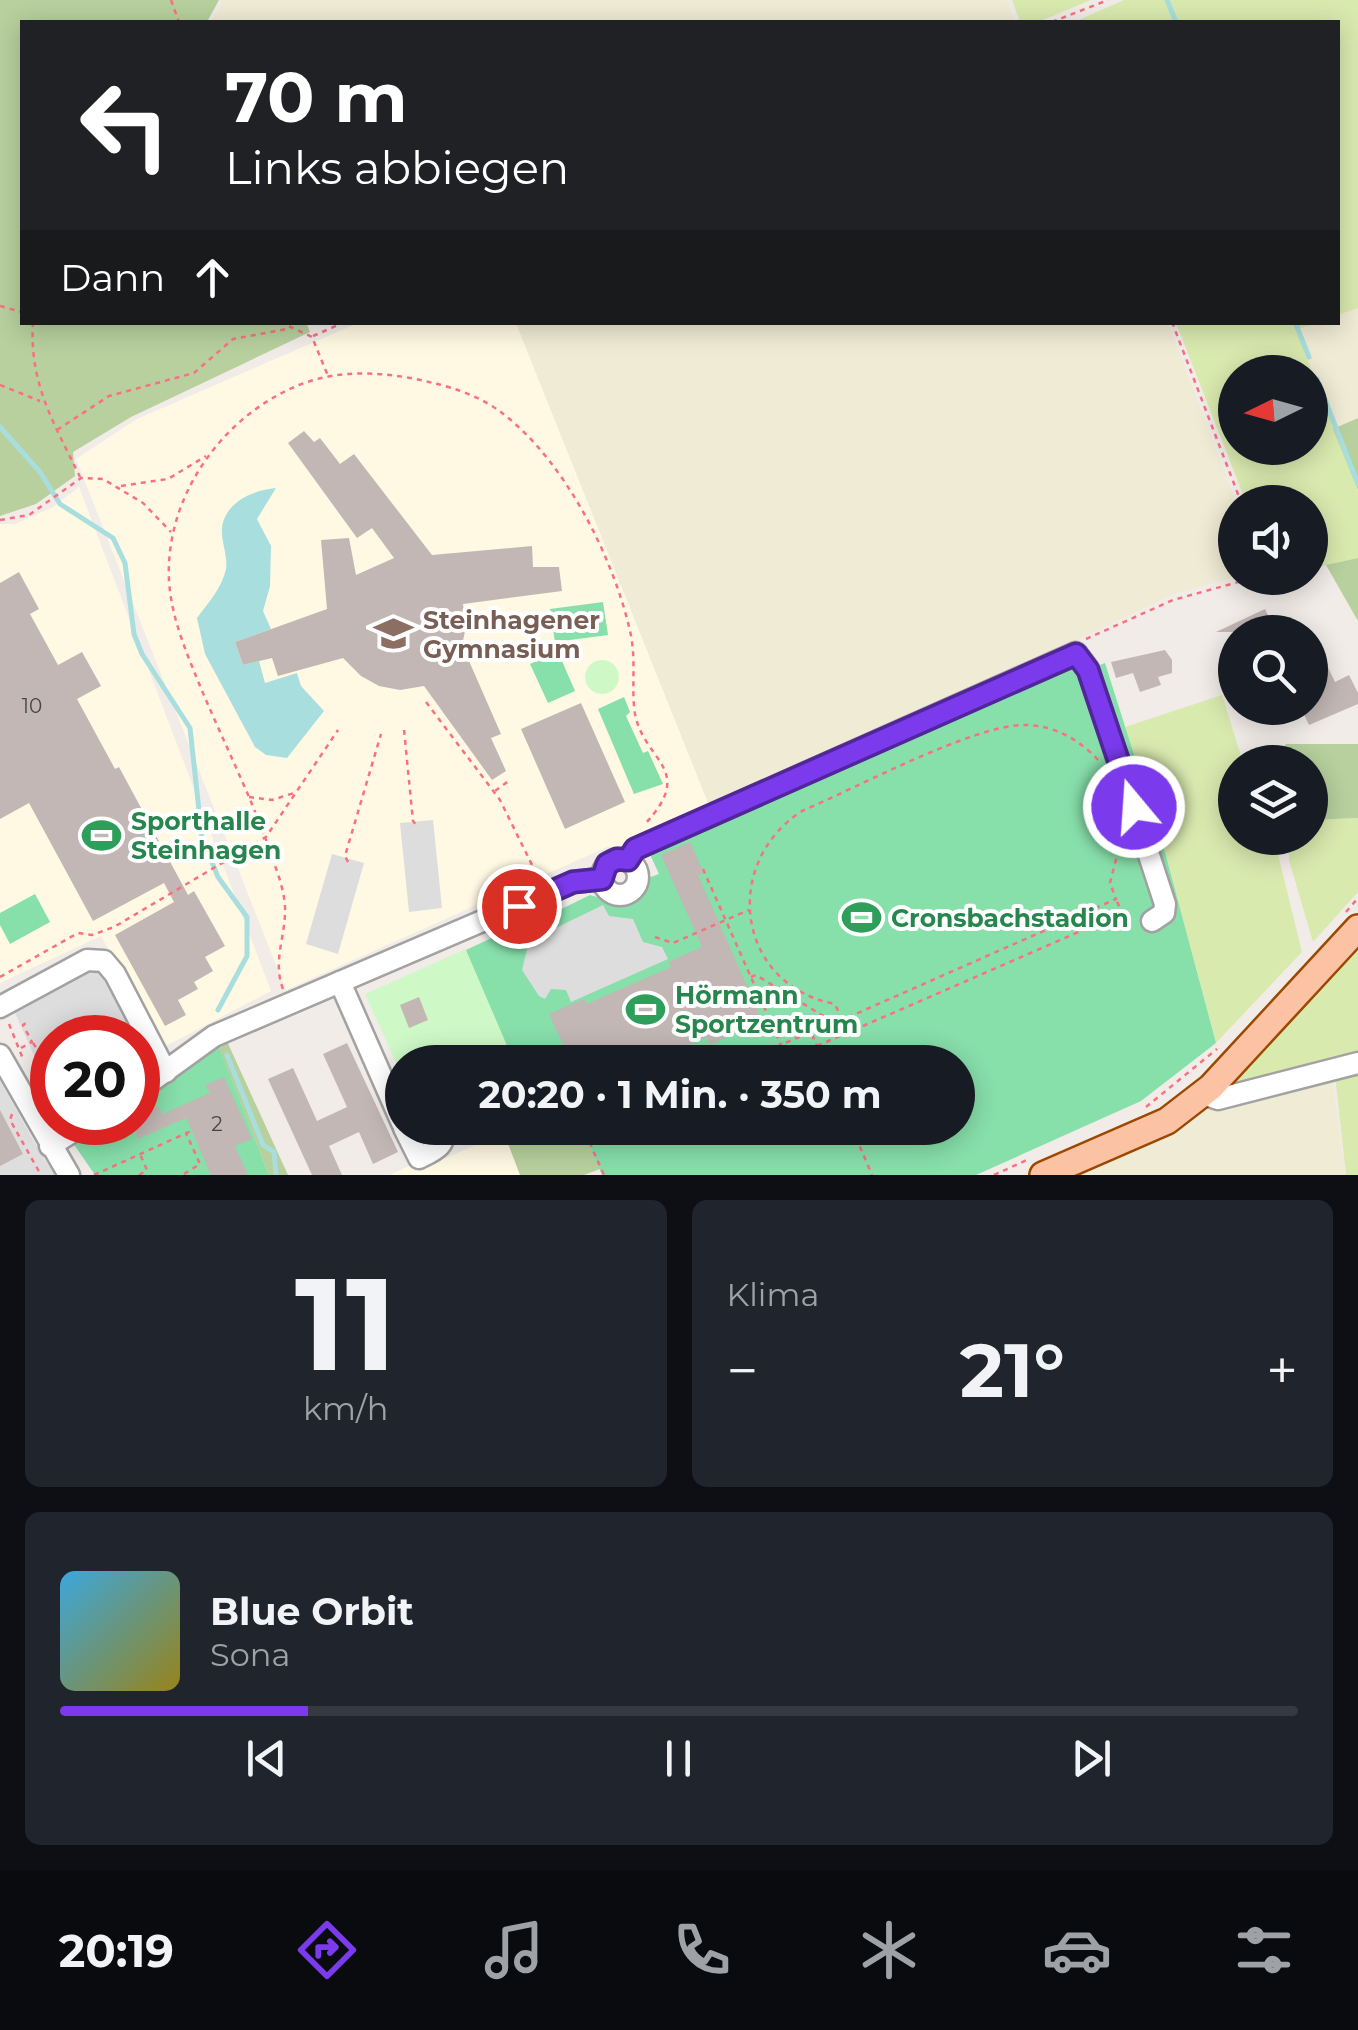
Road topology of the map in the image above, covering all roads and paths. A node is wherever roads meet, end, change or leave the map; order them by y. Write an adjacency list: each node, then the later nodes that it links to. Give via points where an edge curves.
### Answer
1 (1108, 0): 2 (path)
2 (1060, 20)
3 (32, 325): 11 (path, via 31,357)
4 (283, 325): 7 (path)
5 (338, 325): 8 (path)
6 (1173, 325): 15 (path)
7 (287, 329): 8 (path); 12 (path, via 233,339 194,373 109,396)
8 (312, 337): 9 (path)
9 (328, 377): 13 (path, via 252,412); 33 (path, via 387,374 446,386 499,410 556,468 617,590 630,630 639,730 667,771 663,805 630,839)
10 (0, 385): 11 (path)
11 (43, 402): 12 (path)
12 (57, 430): 14 (path)
13 (211, 453): 16 (path, via 168,478); 18 (path)
14 (81, 478): 16 (path); 17 (path, via 30,515)
15 (1234, 485)
16 (119, 486): 18 (path)
17 (0, 520)
18 (171, 533): 29 (path, via 175,621)
19 (1218, 588): 20 (path, via 1094,634 1078,644)
20 (1076, 654): 33 (street); 43 (street, via 1088,670 1165,904 1164,914)
21 (426, 702): 28 (path)
22 (338, 730): 27 (path)
23 (404, 730): 31 (path)
24 (381, 734): 34 (path)
25 (1107, 771): 40 (path, via 1088,748 1051,729 1029,724 990,730 785,822 758,857)
26 (510, 780): 28 (path)
27 (297, 792): 29 (path, via 272,800); 32 (path)
28 (494, 792): 37 (path)
29 (248, 797): 32 (path)
30 (1124, 824): 39 (path, via 1110,882)
31 (417, 826)
32 (266, 838): 49 (path, via 114,928 78,933); 54 (path, via 286,912 278,970)
33 (632, 855): 36 (street, via 612,860); 36 (street, via 638,874 628,893 612,893)
34 (348, 862)
35 (703, 869): 41 (path)
36 (602, 879): 37 (street)
37 (546, 894): 52 (street)
38 (1358, 898): 42 (path)
39 (1116, 899): 45 (path); 46 (path, via 1122,912)
40 (749, 910): 41 (path); 56 (path, via 756,938 778,973 818,1001 834,1004)
41 (726, 920): 44 (path, via 674,944); 50 (path)
42 (1352, 920): 68 (main road)
43 (1152, 922)
44 (655, 937)
45 (1015, 944): 46 (path); 47 (path)
46 (1021, 957): 48 (path)
47 (974, 962): 48 (path); 51 (path)
48 (980, 975): 53 (path)
49 (0, 977)
50 (751, 977): 56 (path); 60 (path)
51 (932, 980): 53 (path); 56 (path)
52 (340, 982): 54 (street); 67 (street)
53 (938, 993): 62 (path)
54 (290, 1004): 65 (street, via 214,1036)
55 (0, 1007): 65 (street, via 87,960 104,961)
56 (842, 1020)
57 (26, 1023): 58 (path)
58 (30, 1038)
59 (1224, 1042): 69 (path)
60 (781, 1045): 61 (path, via 811,1032)
61 (817, 1045)
62 (819, 1045)
63 (10, 1052): 75 (street)
64 (1358, 1063): 68 (street, via 1218,1098)
65 (166, 1072): 66 (street)
66 (160, 1076)
67 (385, 1083)
68 (1203, 1094): 77 (main road, via 1167,1121)
69 (1147, 1106)
70 (13, 1110): 79 (path, via 10,1120)
71 (412, 1145): 72 (street, via 418,1158)
72 (440, 1145)
73 (591, 1145): 83 (path)
74 (859, 1145): 84 (path)
75 (50, 1146): 80 (street)
76 (140, 1154): 78 (path, via 189,1132 200,1164); 81 (path); 82 (path, via 147,1170)
77 (1036, 1167): 85 (path)
78 (184, 1174)
79 (41, 1175)
80 (69, 1175)
81 (94, 1175)
82 (139, 1175)
83 (604, 1175)
84 (872, 1175)
85 (994, 1175)

